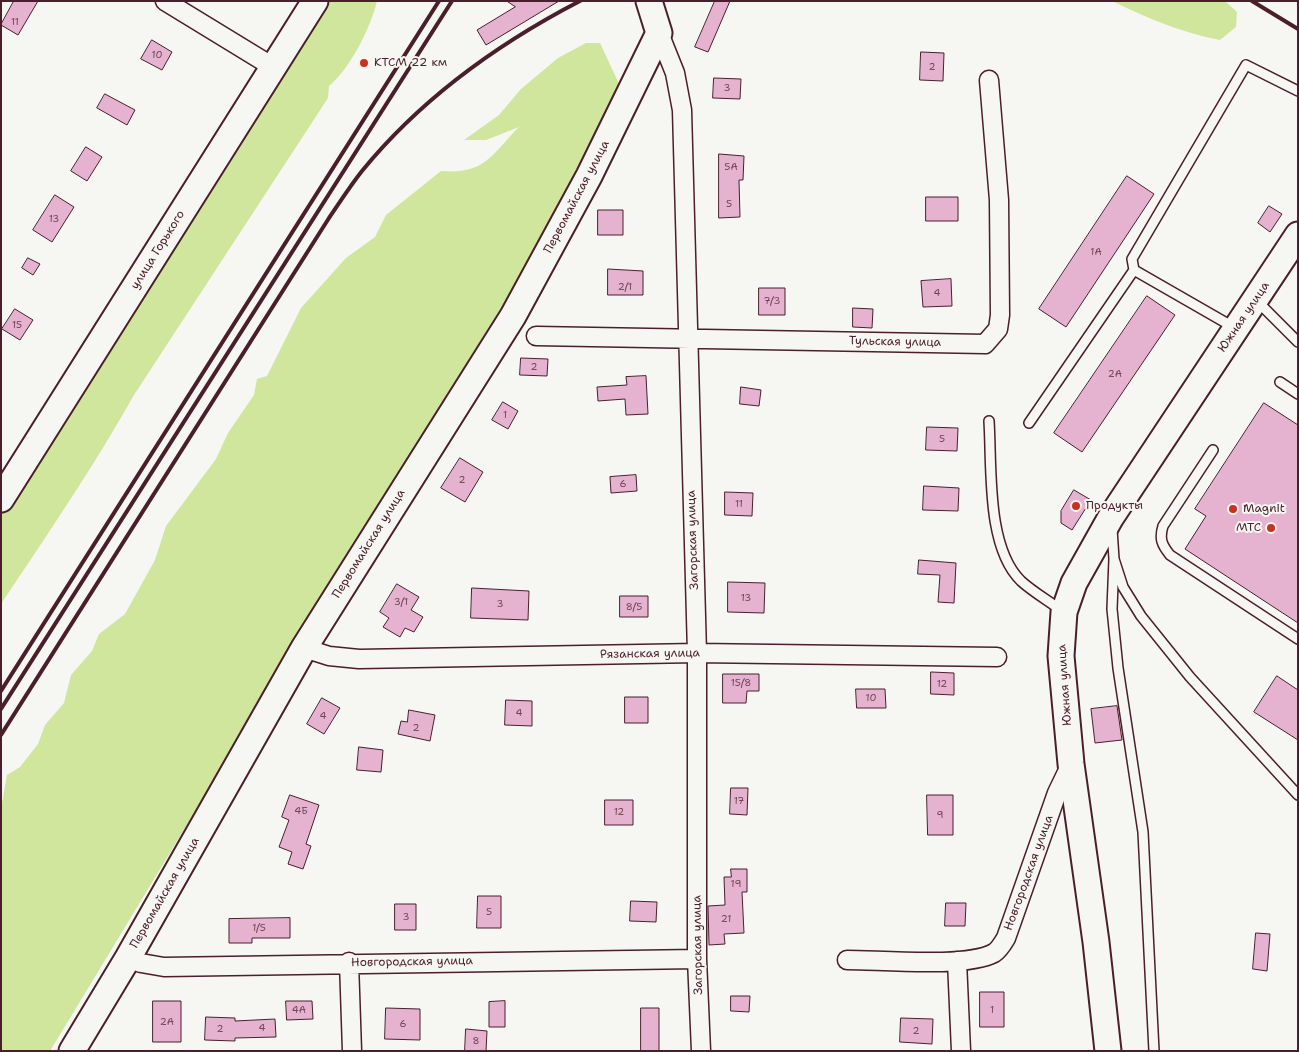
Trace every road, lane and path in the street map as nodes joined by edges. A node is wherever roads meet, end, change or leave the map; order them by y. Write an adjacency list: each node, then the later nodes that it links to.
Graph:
1 (165, 1): 5 (street)
2 (315, 1): 5 (street, улица Горького)
3 (649, 1): 4 (street)
4 (658, 33): 13 (street, Загорская улица); 25 (street, Первомайская улица)
5 (273, 67): 20 (street, улица Горького)
6 (989, 80): 13 (street, Тульская улица)
7 (1298, 91): 9 (lane)
8 (1298, 235): 10 (street, Южная улица)
9 (1134, 270): 11 (lane); 18 (lane)
10 (1256, 300): 11 (street, Южная улица); 14 (lane)
11 (1236, 328): 21 (street, Южная улица)
12 (536, 336): 13 (street, Тульская улица)
13 (687, 338): 26 (street, Загорская улица)
14 (1298, 342)
15 (1280, 382): 16 (lane)
16 (1298, 394)
17 (989, 421): 23 (lane)
18 (1029, 423)
19 (1213, 450): 24 (lane)
20 (1, 499)
21 (1111, 517): 22 (lane); 23 (street, Южная улица)
22 (1114, 559): 29 (lane); 40 (lane)
23 (1064, 612): 28 (street, Южная улица)
24 (1298, 640)
25 (304, 648): 26 (street, Рязанская улица); 30 (street, Первомайская улица)
26 (697, 653): 27 (street, Рязанская улица); 31 (street, Загорская улица)
27 (997, 656)
28 (1071, 764): 33 (street, Новгородская улица); 39 (street, Южная улица)
29 (1298, 795)
30 (128, 958): 34 (street, Новгородская улица); 35 (street, Первомайская улица)
31 (697, 959): 34 (street, Новгородская улица); 37 (street, Загорская улица)
32 (847, 960): 33 (street, Новгородская улица)
33 (956, 961): 38 (street)
34 (349, 962): 36 (street)
35 (72, 1051)
36 (352, 1051)
37 (701, 1051)
38 (961, 1051)
39 (1108, 1051)
40 (1154, 1051)

